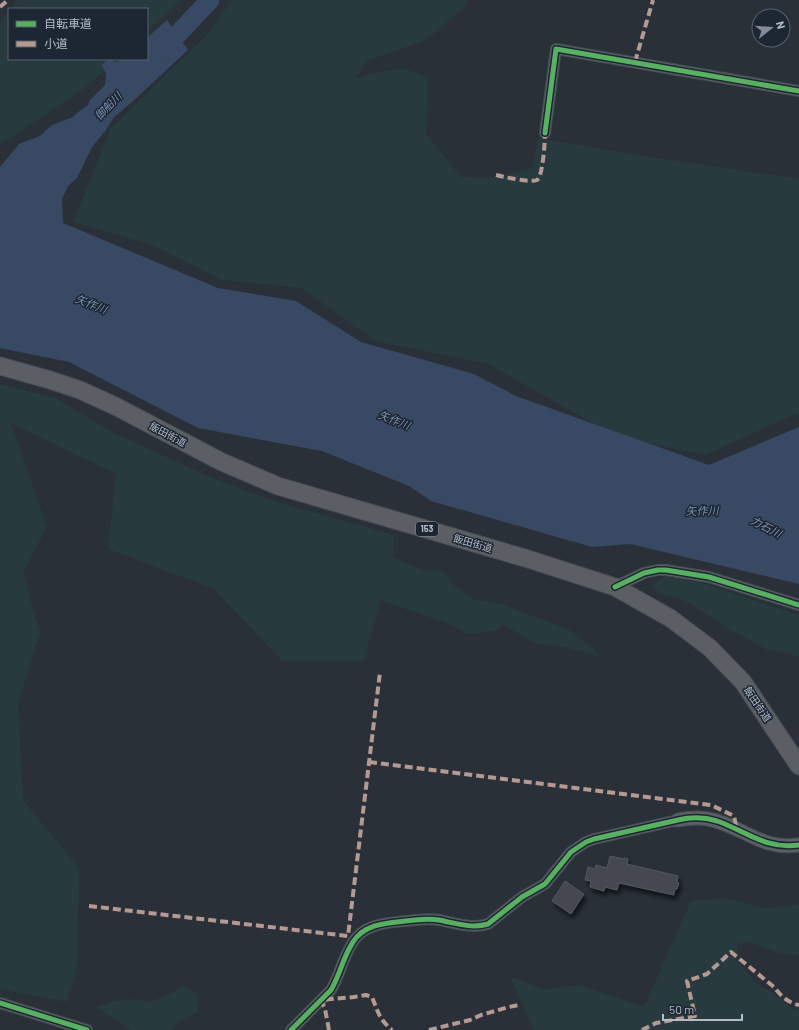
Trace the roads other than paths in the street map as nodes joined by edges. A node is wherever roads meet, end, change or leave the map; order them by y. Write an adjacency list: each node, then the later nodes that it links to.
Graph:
1 (799, 90): 2 (street)
2 (545, 133)
3 (0, 366): 4 (highway, 飯田街道 / 153)
4 (615, 587): 5 (street); 6 (highway, 飯田街道 / 153)
5 (799, 605)
6 (799, 766)
7 (678, 820): 8 (street); 11 (street)
8 (799, 845)
9 (0, 1003): 10 (street)
10 (87, 1030)
11 (291, 1030)

